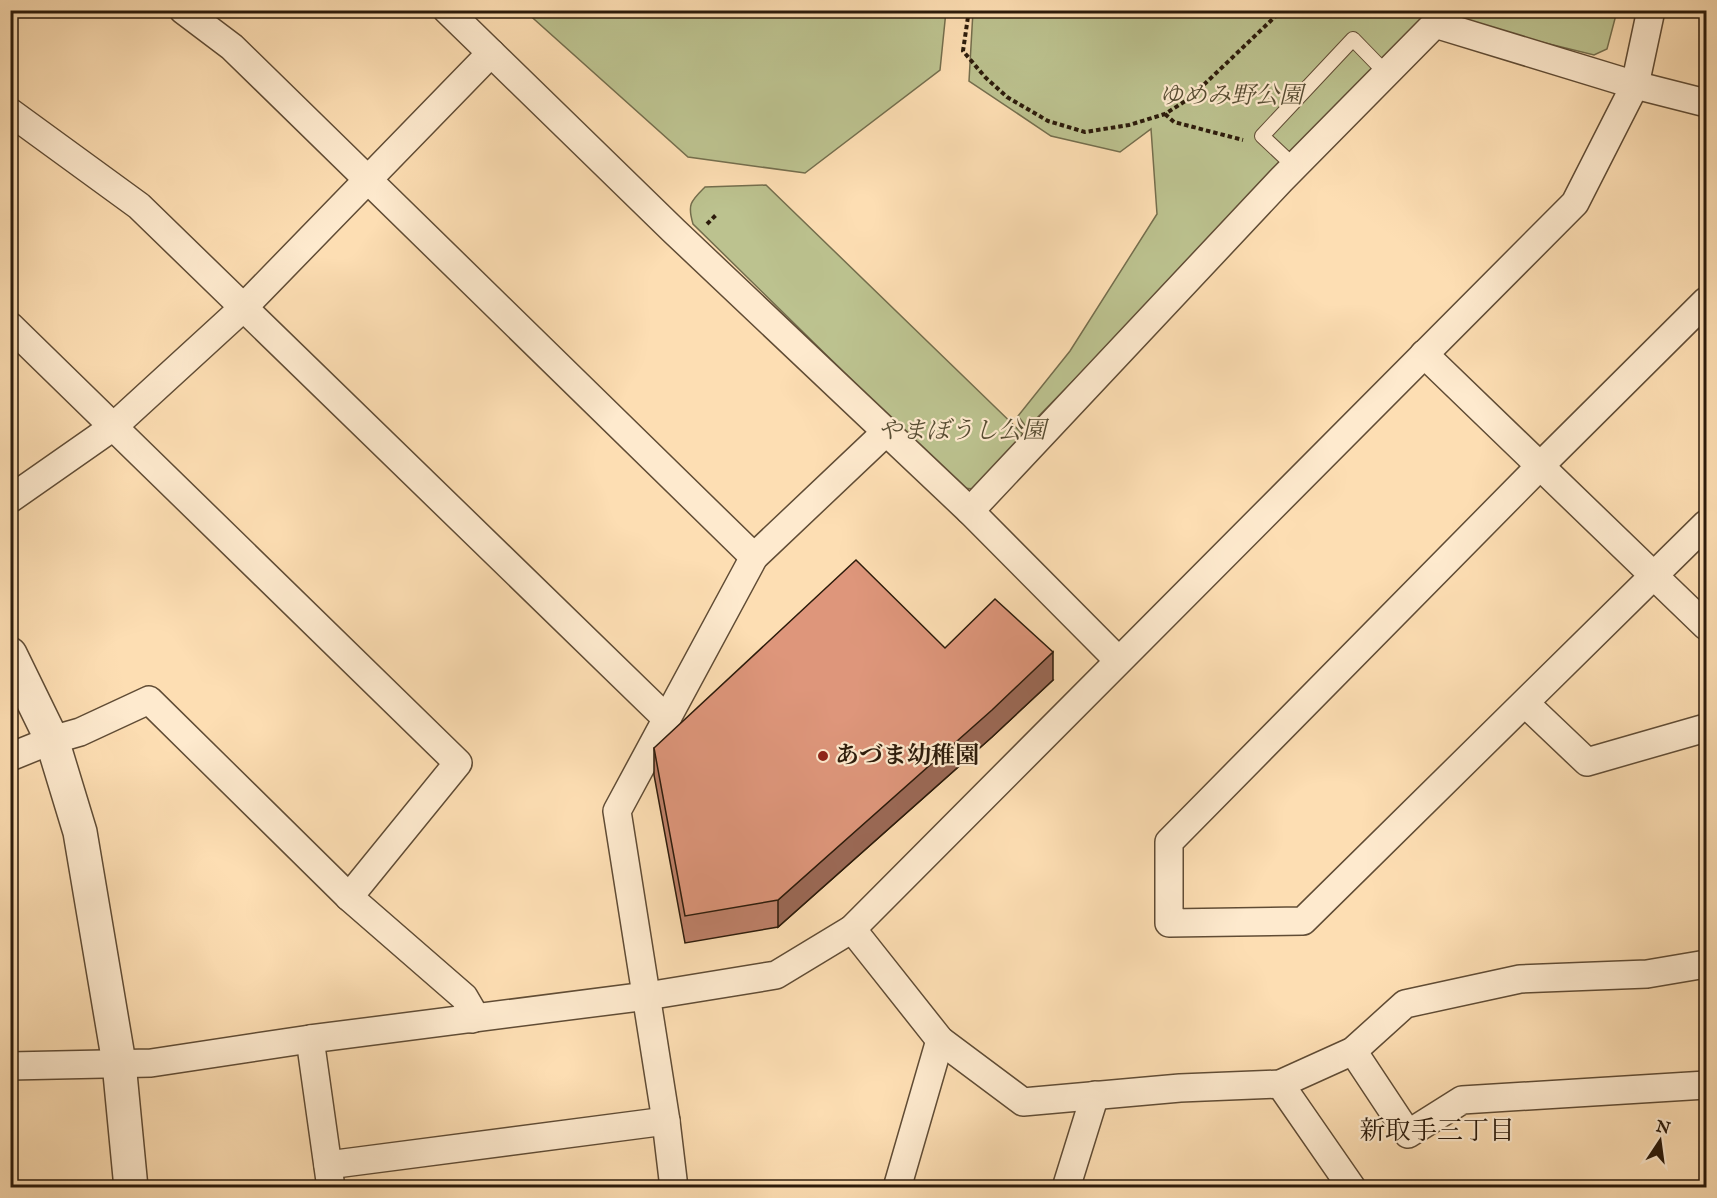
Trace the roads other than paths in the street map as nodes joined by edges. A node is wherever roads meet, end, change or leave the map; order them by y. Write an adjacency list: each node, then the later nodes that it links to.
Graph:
1 (183, 10): 10 (street)
2 (447, 10): 4 (street)
3 (1651, 10): 6 (street)
4 (491, 53): 10 (street); 16 (street)
5 (1386, 73): 6 (street); 9 (street); 9 (lane)
6 (1635, 85): 7 (street); 14 (street)
7 (1707, 103)
8 (10, 112): 12 (street)
9 (1295, 167): 19 (street)
10 (368, 180): 12 (street); 21 (street)
11 (1707, 301): 17 (street)
12 (243, 308): 15 (street); 27 (street)
13 (10, 326): 15 (street)
14 (1424, 354): 17 (street); 25 (street)
15 (113, 426): 18 (street); 31 (street)
16 (886, 432): 19 (street); 21 (street)
17 (1540, 466): 22 (street); 26 (street)
18 (10, 499)
19 (970, 511): 25 (street)
20 (1707, 524): 22 (street)
21 (754, 557): 27 (street)
22 (1654, 575): 23 (street); 26 (street)
23 (1707, 626)
24 (10, 654): 29 (street)
25 (1118, 660): 32 (street)
26 (1525, 703): 28 (street)
27 (667, 719): 34 (street)
28 (1707, 730)
29 (52, 740): 30 (street); 31 (street); 39 (street)
30 (10, 757)
31 (349, 897): 35 (street)
32 (852, 929): 34 (street); 37 (street)
33 (1707, 964): 38 (street)
34 (647, 996): 35 (street); 44 (street)
35 (472, 1019): 36 (street)
36 (310, 1039): 39 (street); 45 (street)
37 (940, 1040): 43 (street); 48 (street)
38 (1353, 1051): 41 (street); 42 (street)
39 (119, 1063): 40 (street); 46 (street)
40 (10, 1066)
41 (1281, 1084): 43 (street); 50 (street)
42 (1707, 1085)
43 (1095, 1095): 49 (street)
44 (666, 1121): 45 (street); 47 (street)
45 (330, 1176)
46 (131, 1188)
47 (674, 1188)
48 (897, 1188)
49 (1066, 1188)
50 (1352, 1188)

